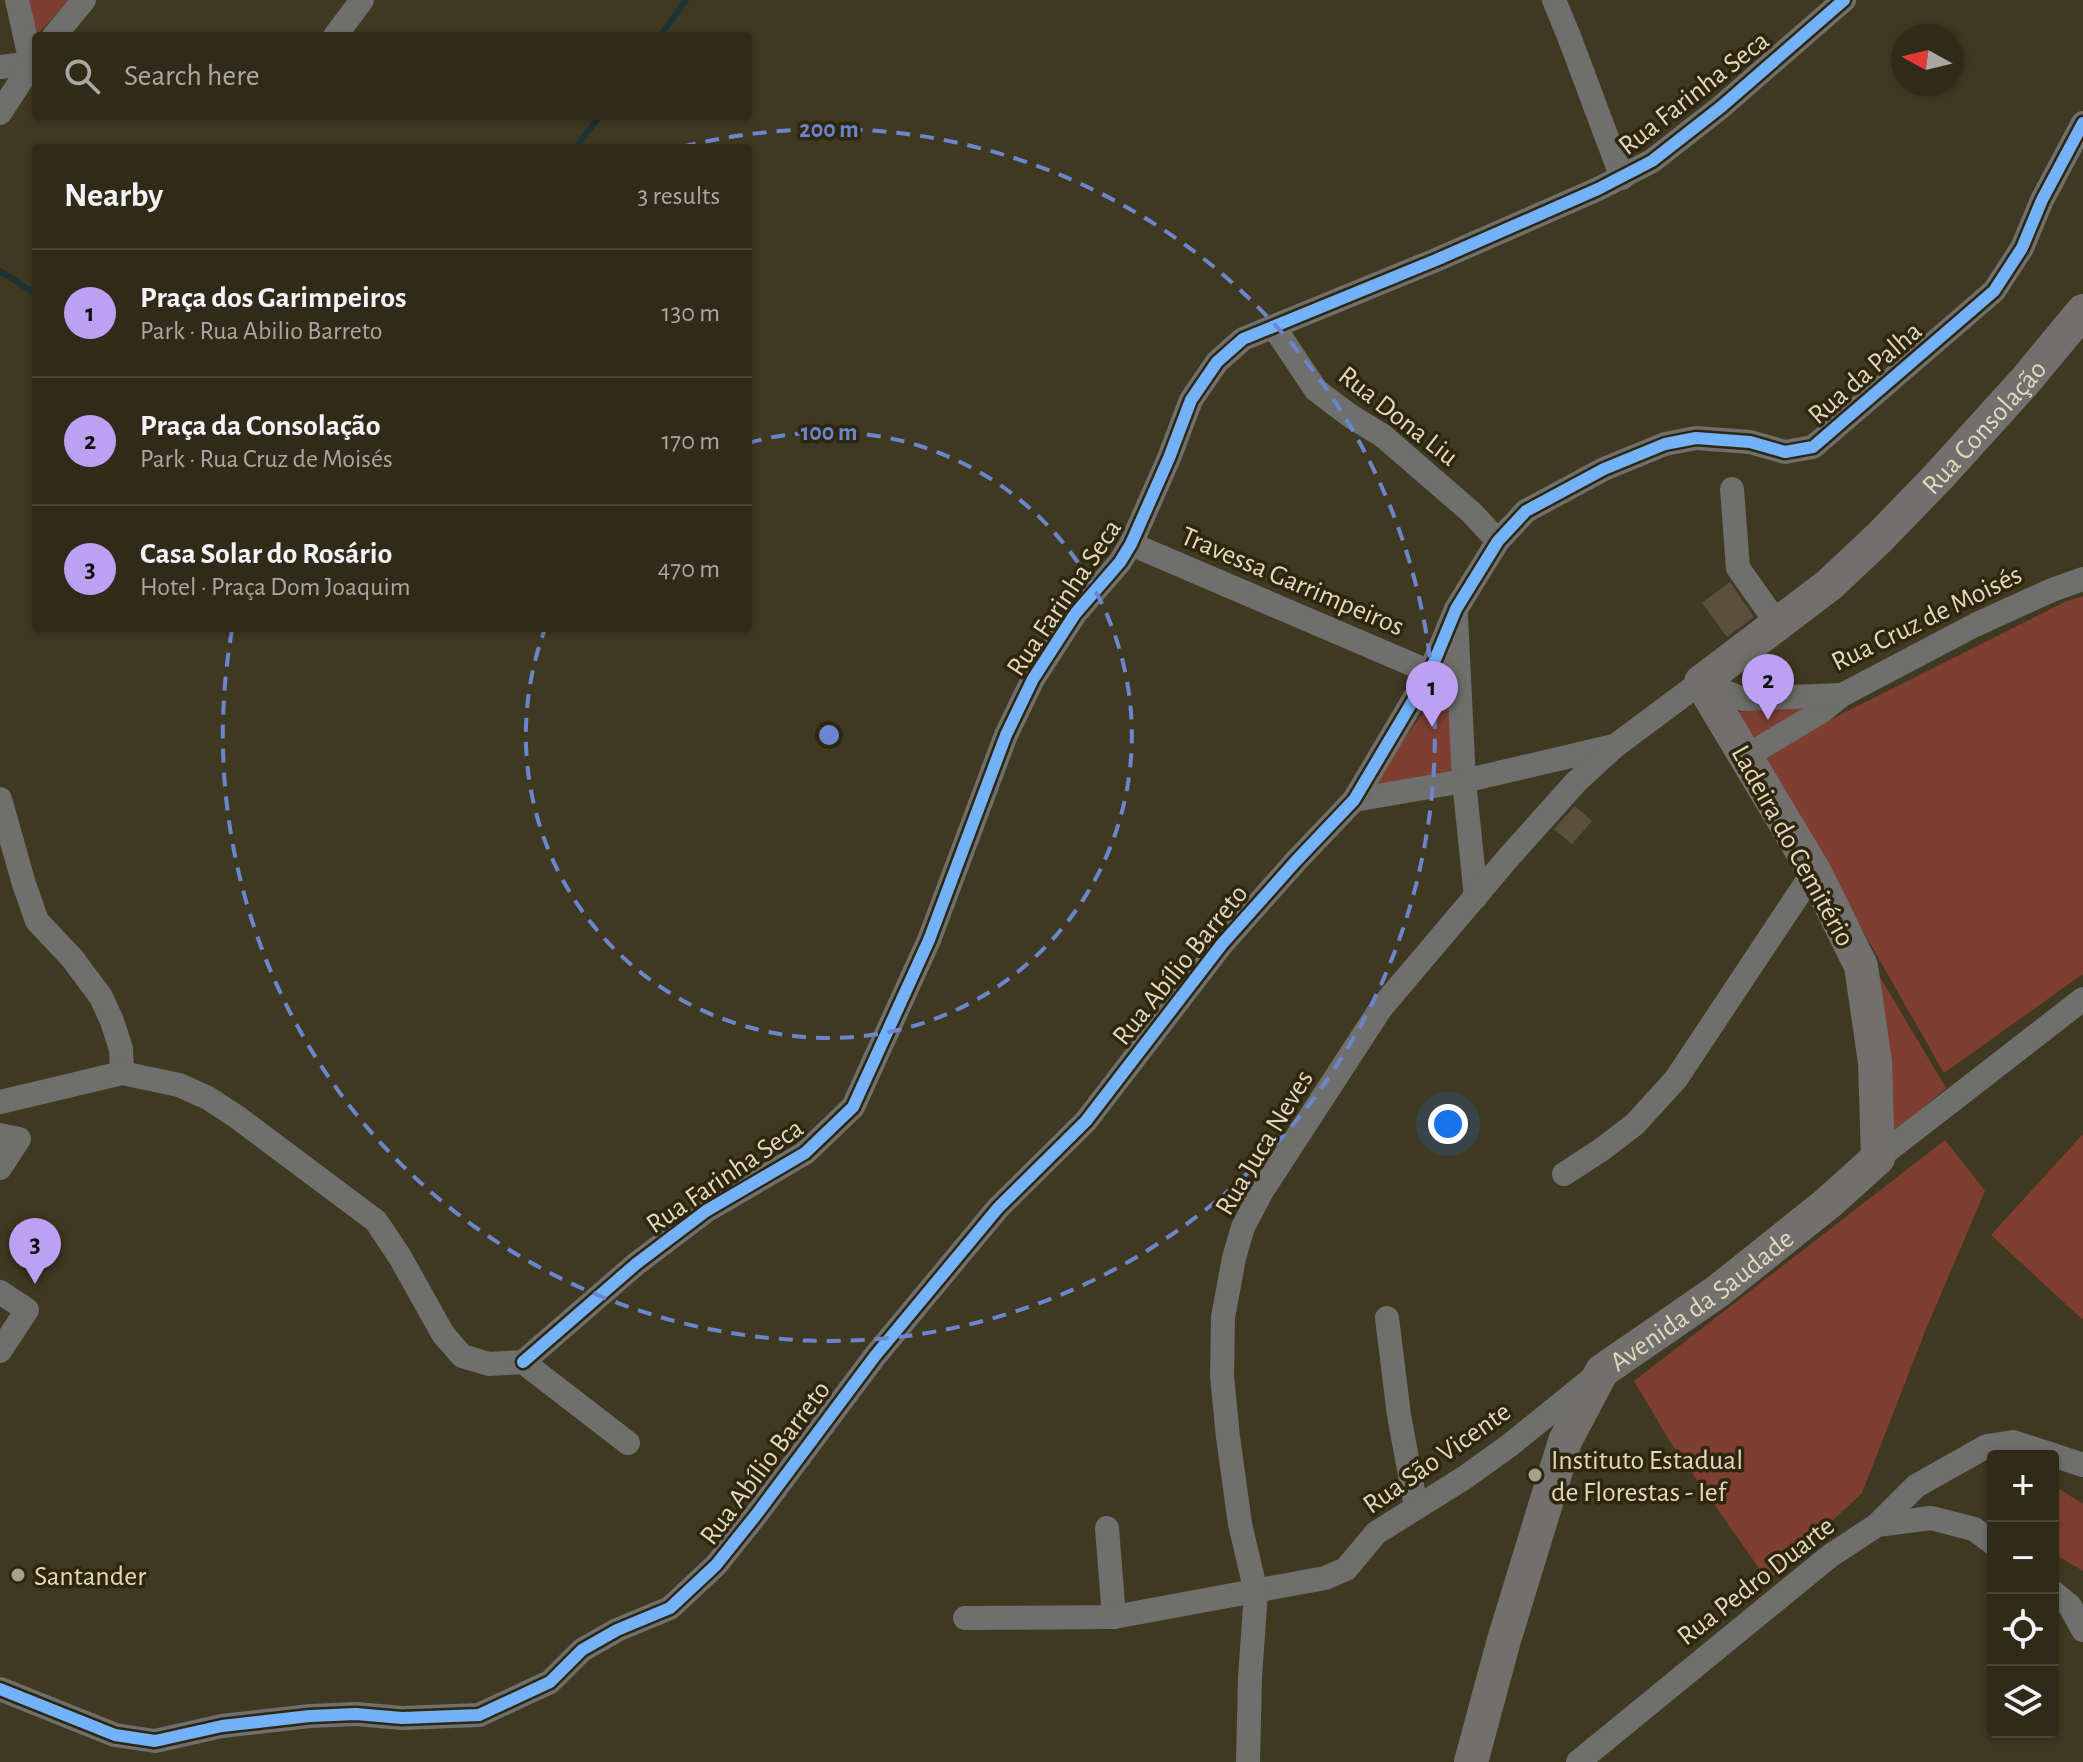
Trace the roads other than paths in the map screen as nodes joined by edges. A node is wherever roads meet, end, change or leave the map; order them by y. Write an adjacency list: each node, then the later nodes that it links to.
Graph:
1 (17, 0): 8 (street)
2 (84, 0): 6 (street)
3 (362, 0): 7 (street)
4 (1554, 0): 14 (street)
5 (1844, 0): 14 (street, Rua Farinha Seca)
6 (57, 32)
7 (338, 32)
8 (32, 53)
9 (32, 60): 11 (street)
10 (32, 63): 12 (street)
11 (0, 67)
12 (0, 113)
13 (2083, 123): 18 (street, Rua da Palha)
14 (1622, 178): 16 (street, Rua Farinha Seca)
15 (2083, 311): 22 (street, Rua Consolação)
16 (1274, 327): 18 (street, Rua Dona Liu); 19 (street, Rua Farinha Seca)
17 (1732, 489): 22 (street)
18 (1498, 541): 21 (street, Rua da Palha)
19 (1131, 544): 23 (street, Travessa Garrimpeiros); 43 (street, Rua Farinha Seca)
20 (2083, 579): 25 (street, Rua Cruz de Moisés)
21 (1456, 609): 23 (street, Rua da Palha); 28 (street)
22 (1777, 623): 24 (street, Rua Consolação)
23 (1430, 672): 30 (street, Rua Abílio Barreto)
24 (1701, 682): 25 (street, Rua Cruz de Moisés); 26 (street, Rua Juca Neves); 27 (street, Ladeira do Cemitério)
25 (1842, 695): 27 (street)
26 (1615, 746): 28 (street); 32 (street, Rua Juca Neves)
27 (1745, 757): 31 (street, Ladeira do Cemitério)
28 (1464, 781): 30 (street); 32 (street)
29 (0, 799): 34 (street)
30 (1354, 800): 56 (street, Rua Abílio Barreto)
31 (1814, 871): 37 (street, Ladeira do Cemitério); 39 (street)
32 (1476, 897): 51 (street, Rua Juca Neves)
33 (2083, 999): 37 (street, Avenida da Saudade)
34 (122, 1073): 35 (street); 43 (street)
35 (0, 1102)
36 (10, 1137): 38 (street)
37 (1878, 1158): 44 (street, Avenida da Saudade)
38 (0, 1168)
39 (1564, 1174)
40 (0, 1292): 42 (street)
41 (1387, 1318): 47 (street)
42 (0, 1351)
43 (523, 1362): 45 (street)
44 (1602, 1371): 47 (street, Rua São Vicente); 58 (street, Avenida da Saudade)
45 (628, 1443)
46 (2083, 1465): 48 (street)
47 (1416, 1507): 51 (street, Rua São Vicente)
48 (1877, 1525): 50 (street, Rua Pedro Duarte); 59 (street, Rua Pedro Duarte)
49 (1107, 1528): 53 (street)
50 (1987, 1539)
51 (1256, 1592): 53 (street, Rua São Vicente); 57 (street, Rua Juca Neves)
52 (2055, 1594): 55 (street)
53 (1114, 1617): 54 (street, Rua São Vicente)
54 (965, 1618)
55 (2083, 1630)
56 (0, 1689)
57 (1248, 1762)
58 (1471, 1762)
59 (1578, 1762)

